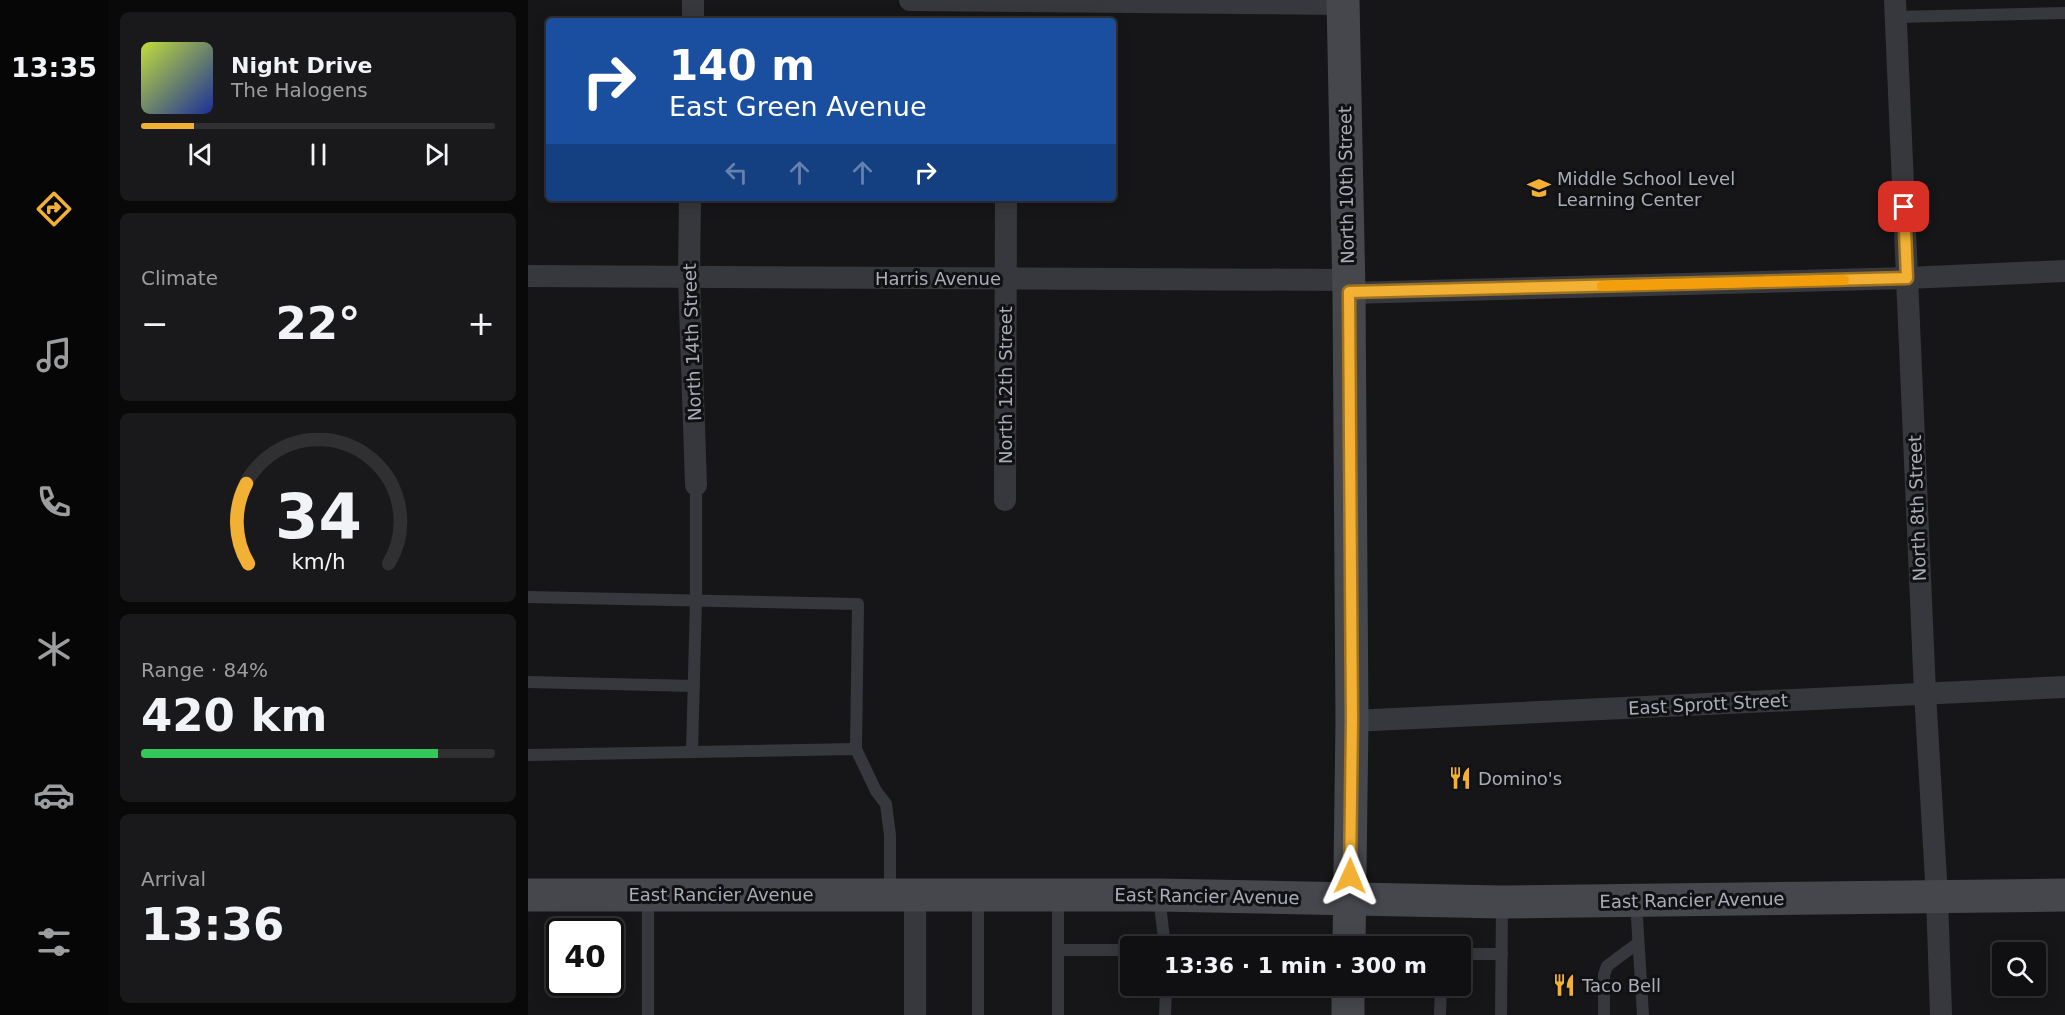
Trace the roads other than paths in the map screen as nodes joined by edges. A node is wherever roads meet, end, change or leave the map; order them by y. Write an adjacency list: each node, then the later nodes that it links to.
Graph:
1 (693, 0): 7 (street)
2 (910, 0): 3 (street)
3 (1007, 0): 4 (street); 8 (street)
4 (1343, 2): 16 (main road, North 10th Street)
5 (1895, 9): 6 (lane); 15 (street, North 8th Street)
6 (2065, 13)
7 (693, 18)
8 (1007, 18)
9 (690, 201): 13 (street, North 14th Street)
10 (1006, 201): 14 (street, North 12th Street)
11 (2065, 272): 15 (street, Harris Avenue)
12 (528, 276): 13 (street, Harris Avenue)
13 (689, 278): 14 (street, Harris Avenue); 17 (street, North 14th Street)
14 (1005, 278): 16 (street, Harris Avenue); 18 (street, North 12th Street)
15 (1907, 278): 16 (street, Harris Avenue); 24 (street, North 8th Street)
16 (1348, 286): 25 (main road, North 10th Street)
17 (696, 485): 20 (lane)
18 (1005, 500)
19 (528, 597): 20 (lane)
20 (696, 600): 22 (lane); 26 (lane)
21 (528, 682): 22 (lane)
22 (694, 686): 27 (lane)
23 (2065, 687): 24 (street, East Sprott Street)
24 (1925, 693): 25 (street, East Sprott Street); 36 (street, North 8th Street)
25 (1352, 721): 37 (main road, North 10th Street)
26 (856, 749): 27 (lane); 30 (lane)
27 (692, 752): 28 (lane)
28 (528, 755)
29 (648, 894): 30 (main road, East Rancier Avenue); 31 (main road, East Rancier Avenue); 50 (lane)
30 (903, 894): 32 (main road, East Rancier Avenue); 51 (street)
31 (528, 895)
32 (978, 895): 35 (main road, East Rancier Avenue); 52 (lane)
33 (1159, 895): 35 (main road, East Rancier Avenue); 37 (main road, East Rancier Avenue); 40 (lane)
34 (2065, 895): 36 (main road, East Rancier Avenue)
35 (1058, 896): 43 (lane)
36 (1937, 897): 38 (main road, East Rancier Avenue); 60 (street, North 8th Street)
37 (1350, 898): 39 (main road, East Rancier Avenue); 41 (main road, North 10th Street)
38 (1636, 901): 39 (main road, East Rancier Avenue); 42 (lane)
39 (1502, 902): 46 (lane)
40 (1164, 936)
41 (1349, 936)
42 (1638, 943): 58 (lane); 59 (lane)
43 (1058, 950): 44 (lane); 53 (lane)
44 (1120, 951)
45 (1471, 954): 46 (lane)
46 (1502, 954): 57 (lane)
47 (1166, 996): 54 (lane)
48 (1348, 996): 55 (main road)
49 (1441, 996): 56 (lane)
50 (648, 1015)
51 (915, 1015)
52 (978, 1015)
53 (1058, 1015)
54 (1166, 1015)
55 (1348, 1015)
56 (1440, 1015)
57 (1501, 1015)
58 (1604, 1015)
59 (1642, 1015)
60 (1941, 1015)

